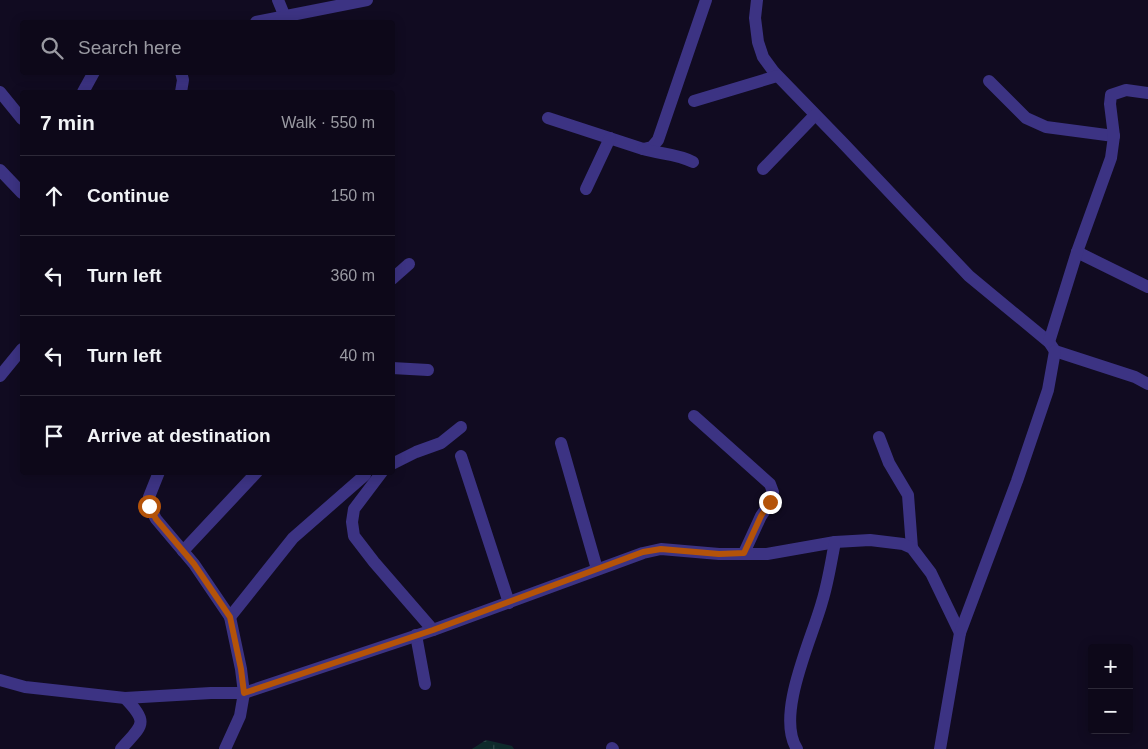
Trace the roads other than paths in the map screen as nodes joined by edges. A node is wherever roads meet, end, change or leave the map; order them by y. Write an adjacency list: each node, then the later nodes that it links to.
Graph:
1 (278, 0): 5 (street)
2 (367, 0): 5 (street)
3 (706, 0): 21 (street)
4 (757, 0): 9 (street)
5 (285, 17): 6 (street)
6 (268, 20)
7 (92, 75): 11 (street)
8 (182, 75): 12 (street)
9 (777, 76): 15 (street); 16 (street)
10 (989, 81): 19 (street)
11 (83, 90)
12 (181, 90)
13 (0, 92): 17 (street)
14 (1148, 93): 19 (street)
15 (694, 101)
16 (815, 115): 23 (street); 31 (street)
17 (20, 117)
18 (548, 118): 20 (street)
19 (1114, 136): 27 (street)
20 (610, 138): 21 (street); 25 (street)
21 (644, 149): 22 (street)
22 (694, 162)
23 (763, 168)
24 (0, 170): 26 (street)
25 (586, 189)
26 (20, 191)
27 (1077, 252): 30 (street); 31 (street)
28 (409, 264): 29 (street)
29 (395, 276)
30 (1148, 287)
31 (1052, 346): 36 (street); 55 (street)
32 (20, 351): 35 (street)
33 (395, 368): 34 (street)
34 (428, 370)
35 (0, 376)
36 (1148, 384)
37 (694, 416): 50 (street)
38 (462, 427): 42 (street)
39 (878, 437): 48 (street)
40 (561, 443): 51 (street)
41 (461, 456): 52 (street)
42 (395, 462)
43 (158, 475): 49 (street)
44 (254, 475): 49 (street)
45 (365, 475): 53 (street)
46 (380, 475): 54 (street)
47 (835, 542): 48 (street); 50 (street); 63 (street)
48 (912, 548): 55 (street)
49 (183, 551): 53 (street)
50 (744, 553): 51 (street)
51 (597, 569): 52 (street)
52 (509, 603): 54 (street)
53 (230, 617): 59 (street)
54 (433, 630): 56 (street)
55 (960, 633): 64 (street)
56 (416, 635): 58 (street); 59 (street)
57 (0, 680): 60 (street)
58 (425, 684)
59 (244, 693): 60 (street); 62 (street)
60 (125, 698): 61 (street)
61 (120, 749)
62 (225, 749)
63 (797, 749)
64 (940, 749)

